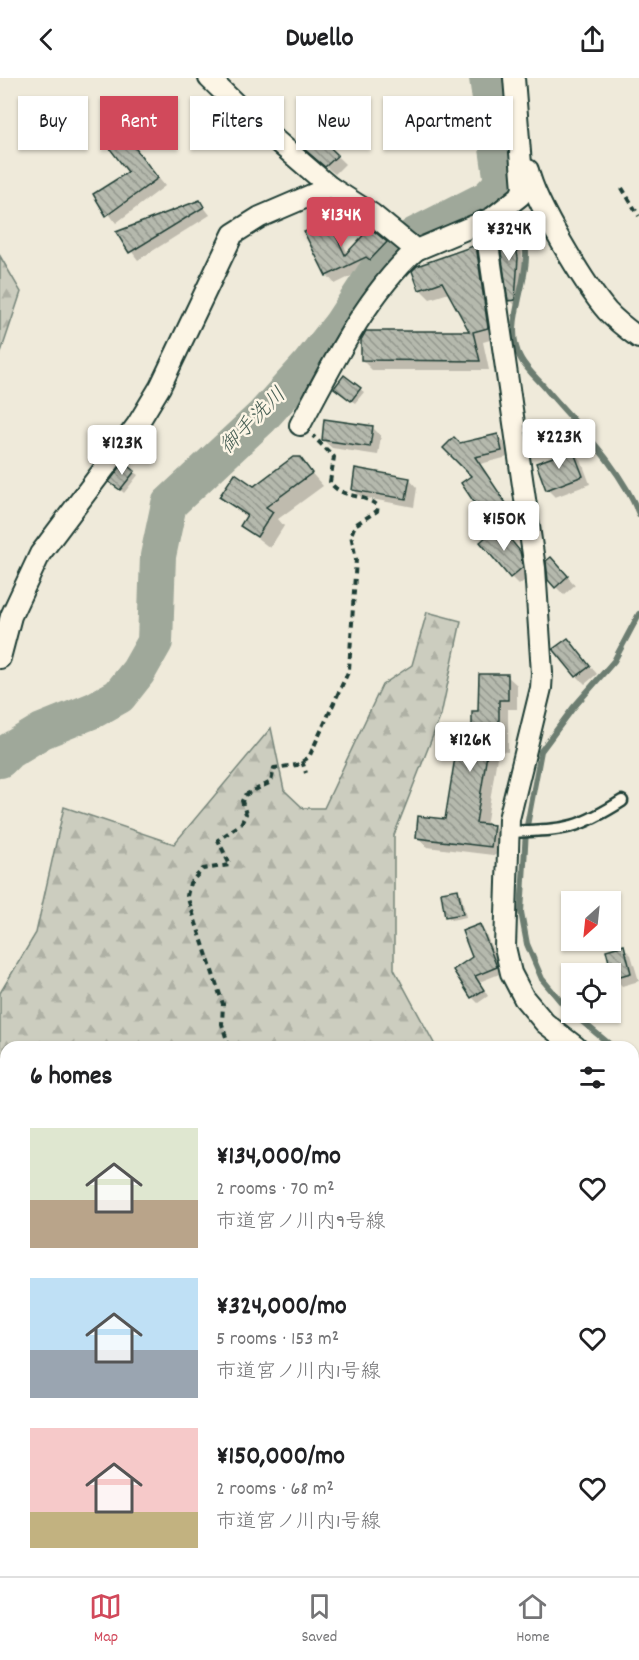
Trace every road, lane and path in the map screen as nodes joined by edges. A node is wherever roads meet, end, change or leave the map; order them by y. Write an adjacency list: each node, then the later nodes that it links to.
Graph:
1 (208, 78): 4 (street)
2 (514, 78): 3 (street)
3 (518, 133): 6 (street); 9 (street)
4 (330, 187): 8 (street); 11 (street)
5 (622, 188): 7 (path)
6 (495, 216): 8 (street); 15 (street)
7 (639, 216)
8 (409, 245): 10 (street)
9 (639, 338)
10 (300, 425): 12 (path)
11 (0, 658)
12 (302, 761): 13 (path); 16 (path)
13 (306, 773)
14 (622, 801): 15 (lane)
15 (513, 832): 17 (street)
16 (227, 1041)
17 (569, 1041)
18 (639, 1306): 19 (street)
19 (639, 1337)

